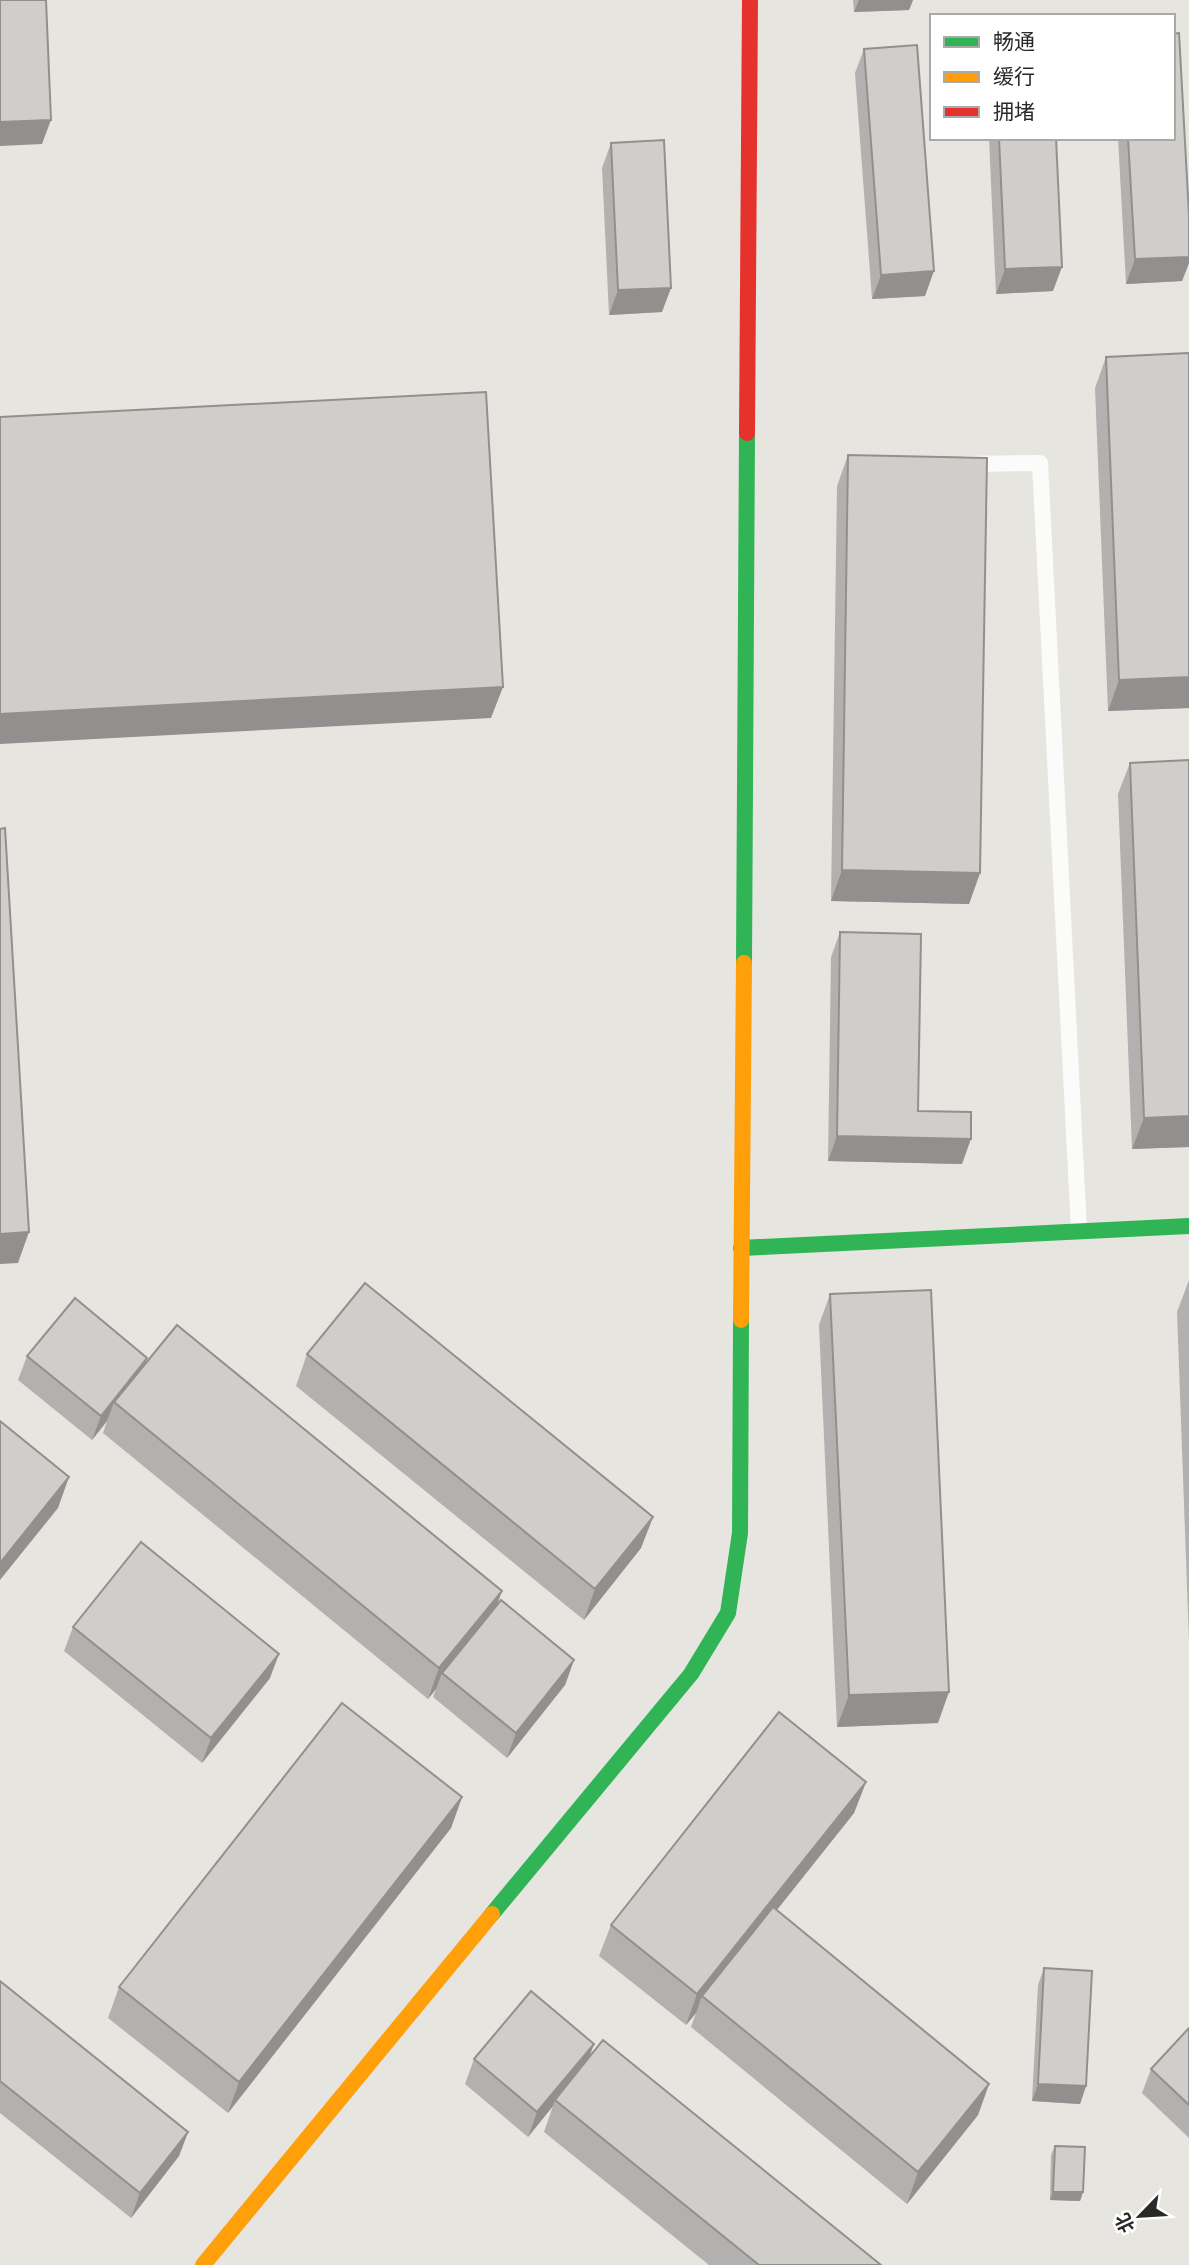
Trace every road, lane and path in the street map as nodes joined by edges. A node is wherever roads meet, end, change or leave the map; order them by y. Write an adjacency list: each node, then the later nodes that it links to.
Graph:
1 (750, 0): 5 (street)
2 (943, 464): 4 (lane)
3 (1189, 1226): 4 (street)
4 (1079, 1231): 5 (street)
5 (740, 1248): 6 (street)
6 (204, 2265)

